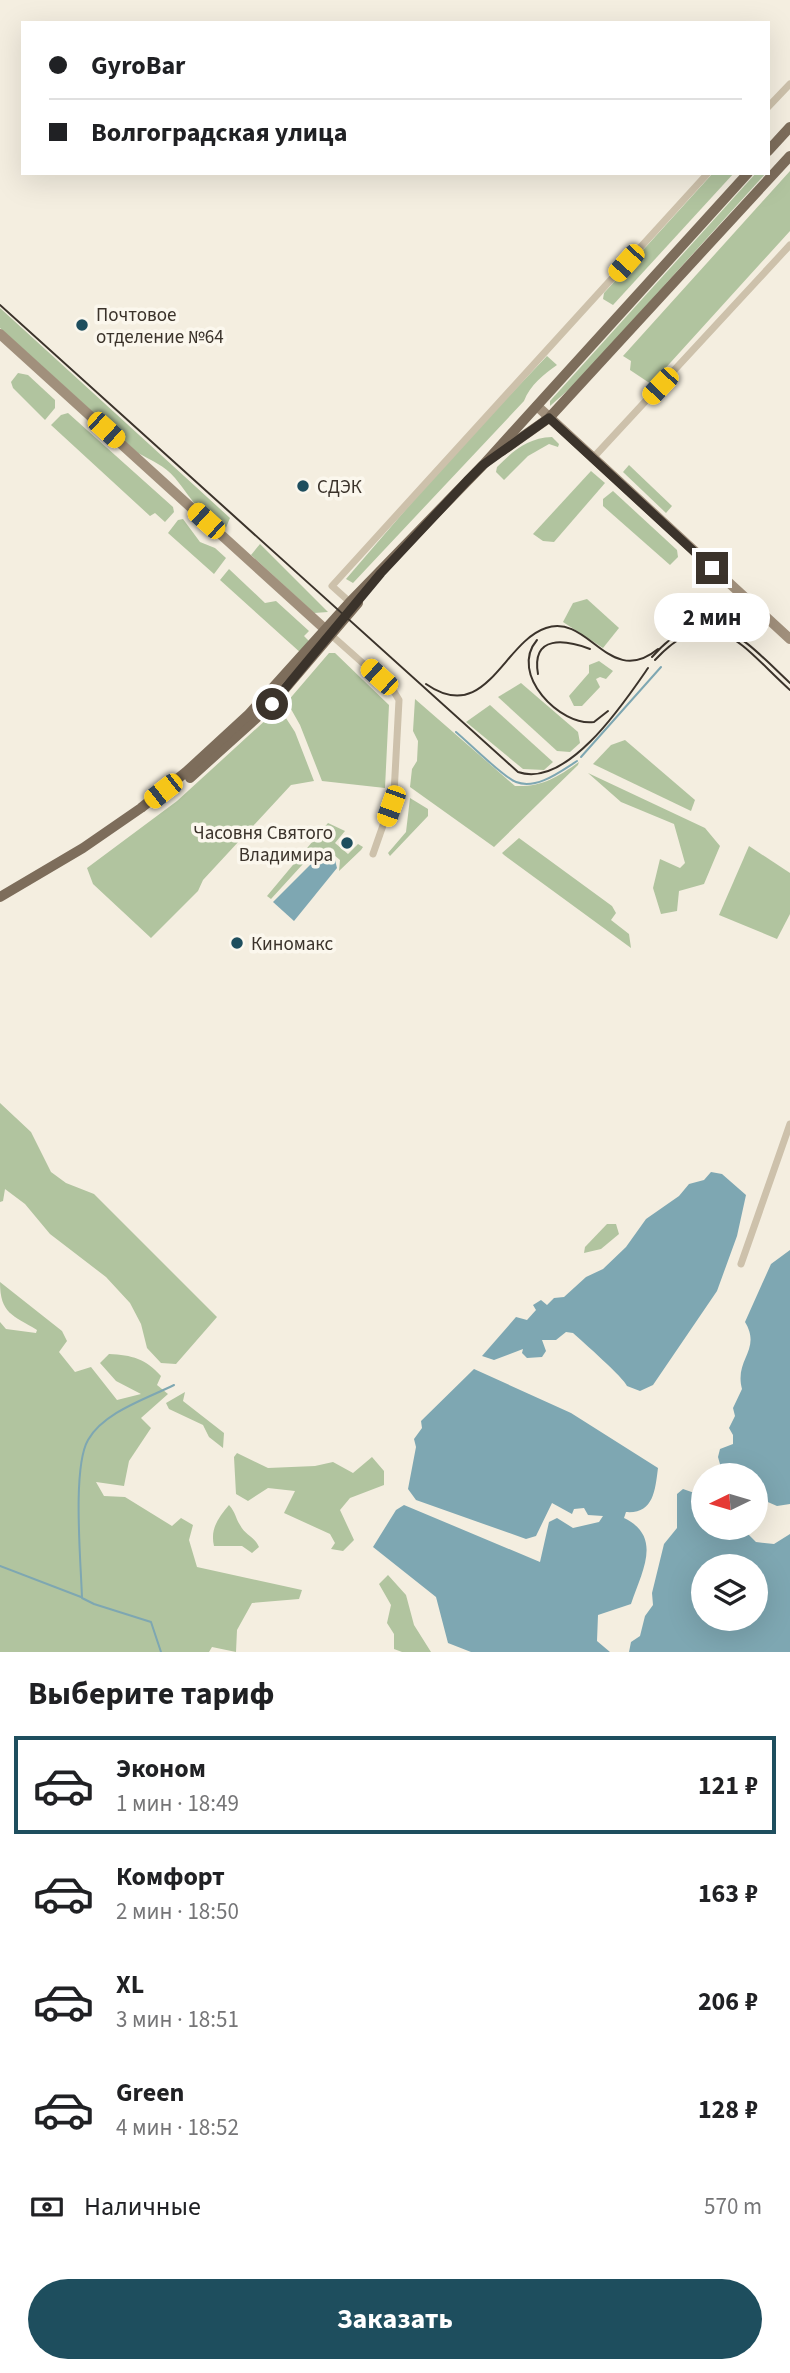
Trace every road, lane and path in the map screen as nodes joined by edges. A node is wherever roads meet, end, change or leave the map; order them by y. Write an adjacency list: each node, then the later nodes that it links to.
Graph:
1 (790, 84): 2 (street)
2 (770, 105)
3 (790, 127): 4 (main road)
4 (770, 148)
5 (790, 156): 11 (main road)
6 (706, 175): 14 (street)
7 (746, 175): 10 (main road)
8 (790, 245): 12 (street)
9 (0, 334): 15 (street)
10 (537, 407): 11 (street); 13 (main road)
11 (549, 418): 12 (street); 13 (main road)
12 (592, 459): 16 (street)
13 (483, 465): 14 (main road)
14 (352, 605): 15 (main road)
15 (329, 633): 17 (street); 18 (main road); 19 (main road)
16 (790, 639)
17 (373, 854)
18 (0, 897)
19 (0, 905)
20 (790, 1124): 21 (street)
21 (741, 1264)

